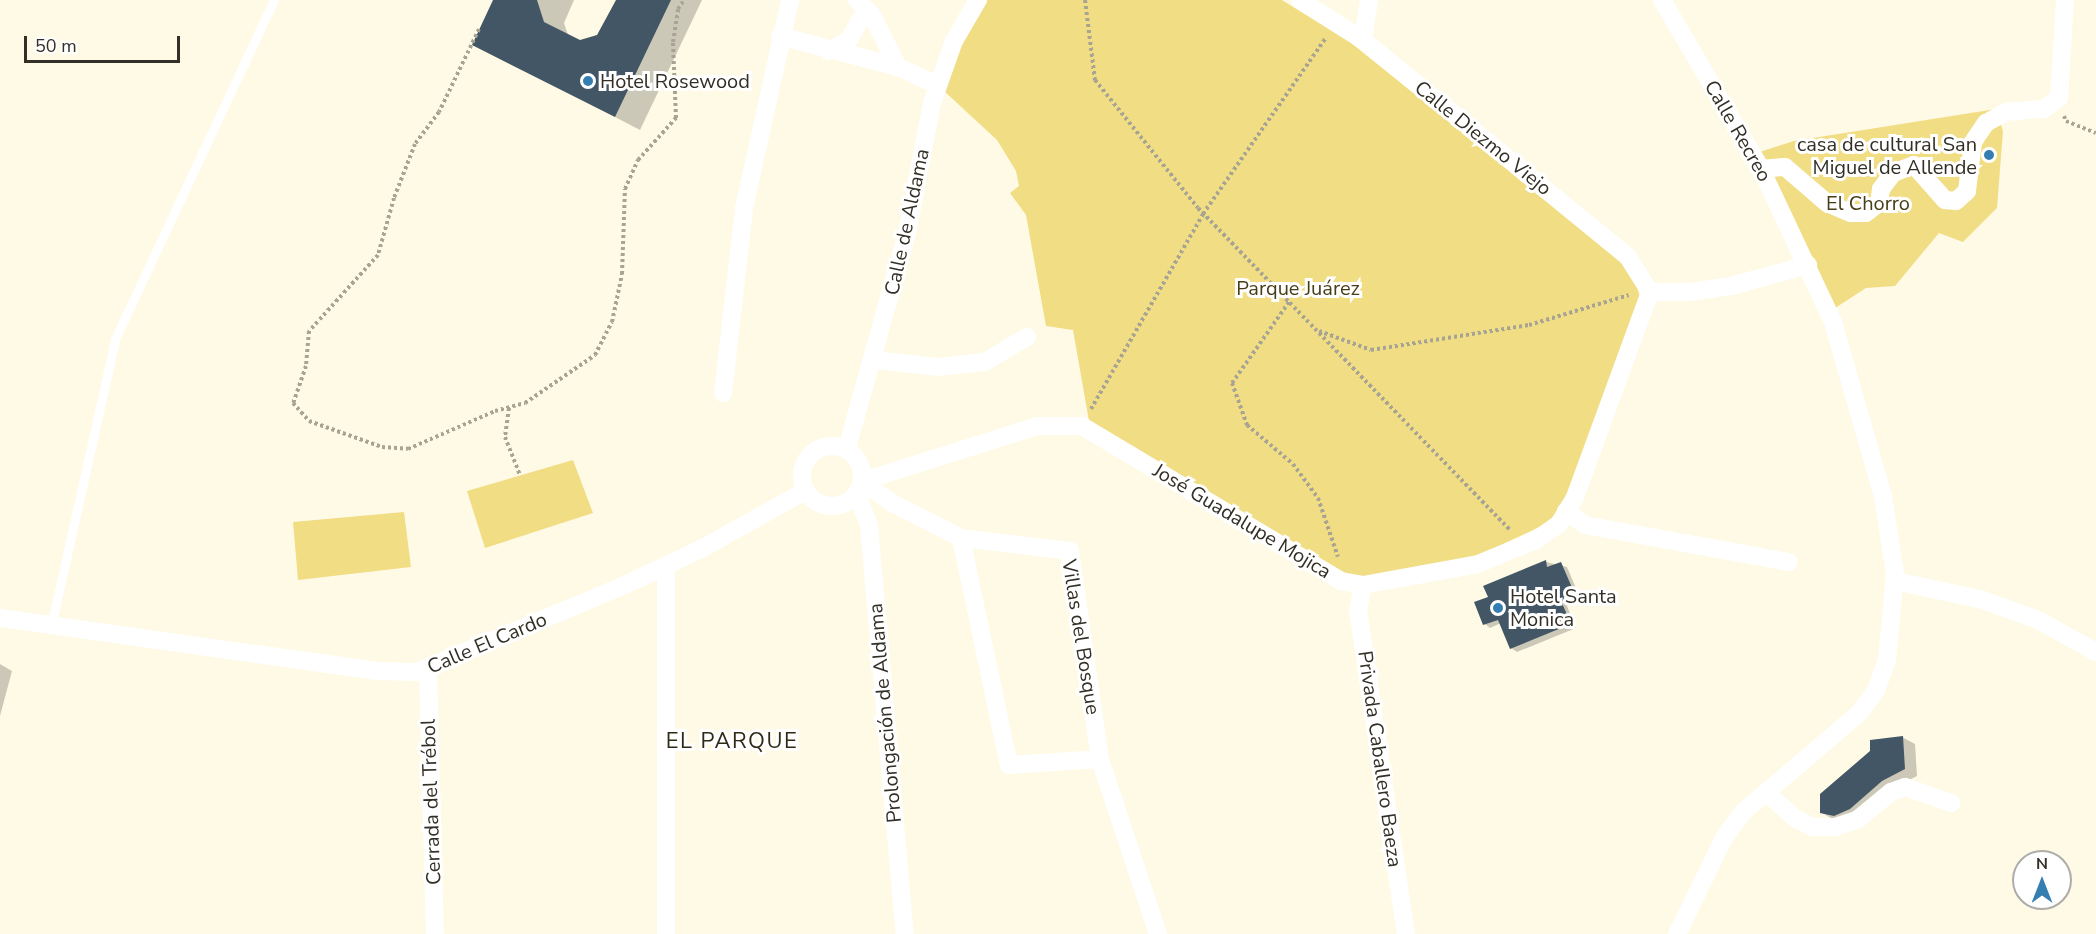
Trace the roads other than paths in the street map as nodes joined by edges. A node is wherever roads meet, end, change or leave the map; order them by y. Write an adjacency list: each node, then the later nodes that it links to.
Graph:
1 (274, 0): 30 (lane)
2 (790, 0): 9 (street)
3 (978, 0): 13 (street, Calle de Aldama)
4 (1300, 0): 10 (street, Calle Diezmo Viejo)
5 (1369, 0): 10 (street)
6 (1662, 0): 14 (street, Calle Recreo)
7 (2065, 0): 14 (street)
8 (862, 4): 11 (street); 12 (street)
9 (780, 36): 11 (street); 19 (street)
10 (1363, 40): 16 (street, Calle Diezmo Viejo)
11 (829, 51): 12 (street)
12 (898, 67): 13 (street)
13 (937, 85): 18 (street, Calle de Aldama)
14 (1761, 169): 15 (street, Calle Recreo)
15 (1808, 265): 16 (street); 27 (street, Calle Recreo)
16 (1650, 292): 23 (street, José Guadalupe Mojica)
17 (1027, 337): 18 (street)
18 (874, 360): 20 (street, Calle de Aldama)
19 (723, 393)
20 (847, 448): 21 (street); 22 (street)
21 (861, 486): 22 (street); 24 (street); 28 (street, José Guadalupe Mojica); 38 (street, Prolongación de Aldama)
22 (805, 491): 26 (street, Calle El Cardo)
23 (1566, 511): 25 (street); 28 (street, José Guadalupe Mojica)
24 (961, 538): 33 (street, Villas del Bosque); 33 (street)
25 (1788, 562)
26 (666, 565): 32 (street, Calle El Cardo); 37 (street)
27 (1895, 581): 31 (street); 34 (street, Calle Recreo)
28 (1363, 585): 40 (street, Privada Caballero Baeza)
29 (0, 618): 30 (street, Calle El Cardo)
30 (52, 622): 32 (street, Calle El Cardo)
31 (2096, 652)
32 (428, 669): 36 (street, Cerrada del Trébol)
33 (1100, 759): 39 (street)
34 (1766, 792): 35 (street); 41 (street, Calle Recreo)
35 (1951, 803)
36 (435, 934)
37 (666, 934)
38 (905, 934)
39 (1158, 934)
40 (1406, 934)
41 (1677, 934)

